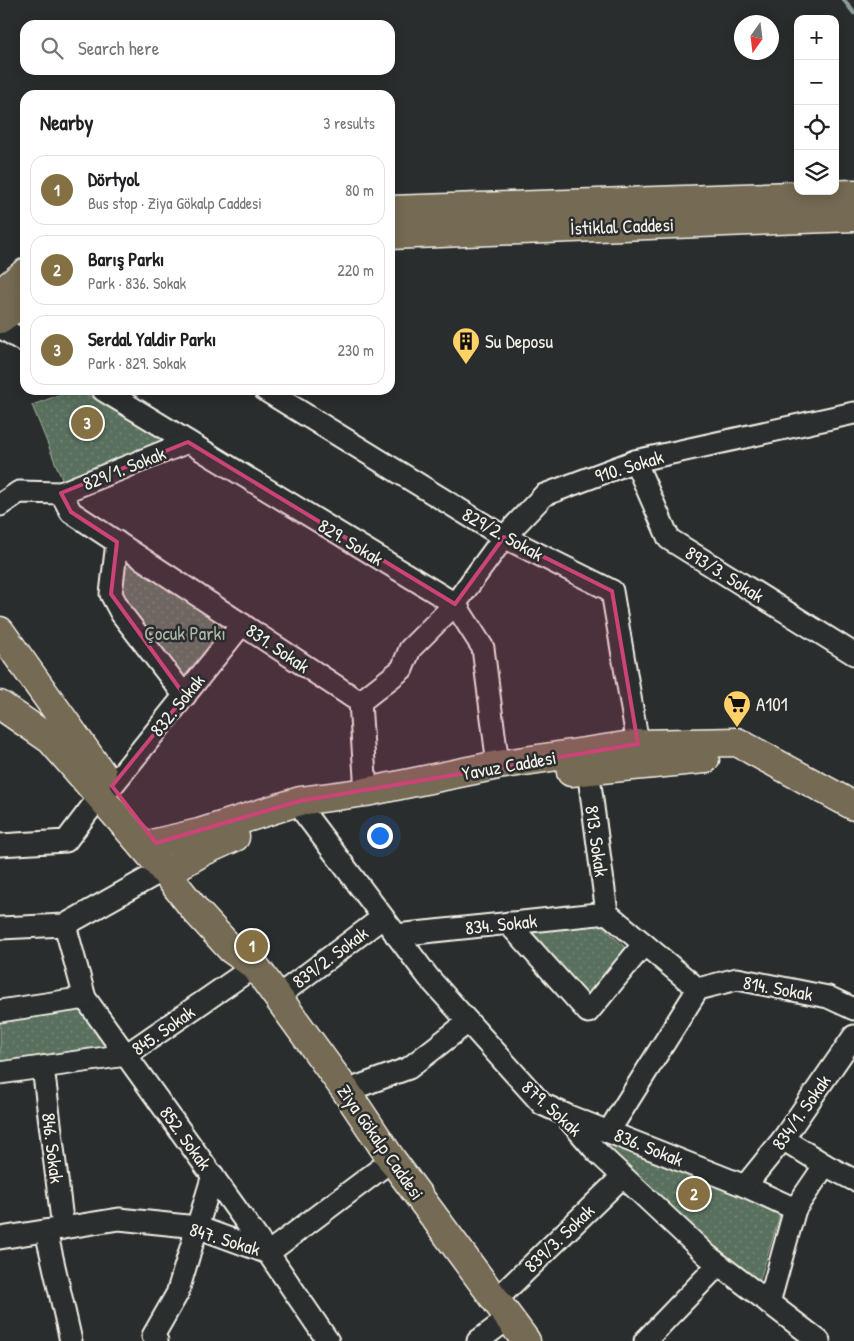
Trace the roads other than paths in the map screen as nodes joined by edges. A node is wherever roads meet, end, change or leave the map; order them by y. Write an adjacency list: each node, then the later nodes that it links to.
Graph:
1 (854, 194): 2 (main road, İstiklal Caddesi)
2 (395, 210)
3 (854, 217): 4 (main road, İstiklal Caddesi)
4 (395, 235)
5 (20, 277): 6 (main road)
6 (0, 293)
7 (20, 305): 8 (main road)
8 (0, 319)
9 (0, 327): 10 (street)
10 (20, 339)
11 (111, 395): 14 (street, 829. Sokak)
12 (273, 395): 19 (street, 829/2. Sokak)
13 (854, 414): 15 (street, 910. Sokak)
14 (188, 442): 16 (street, 829/1. Sokak); 21 (street, 829. Sokak)
15 (635, 461): 19 (street, 910. Sokak); 24 (street, 893/3. Sokak)
16 (61, 493): 17 (street, 829/1. Sokak); 18 (street, 829/1. Sokak)
17 (0, 505)
18 (71, 512): 20 (street, 831. Sokak)
19 (504, 537): 21 (street, 910. Sokak); 28 (street, 829/2. Sokak)
20 (117, 542): 22 (street, 831. Sokak); 25 (street)
21 (455, 604): 26 (street, 910. Sokak); 29 (street, 829. Sokak)
22 (242, 624): 25 (street, 832. Sokak); 26 (street, 831. Sokak)
23 (0, 631): 31 (main road)
24 (854, 654)
25 (185, 696): 31 (street, 832. Sokak)
26 (360, 702): 32 (street)
27 (0, 704): 31 (main road)
28 (638, 744): 29 (main road, Yavuz Caddesi); 33 (main road, Yavuz Caddesi)
29 (498, 765): 32 (main road, Yavuz Caddesi)
30 (588, 769): 34 (main road, Yavuz Caddesi); 35 (main road, Yavuz Caddesi); 40 (street, 813. Sokak)
31 (99, 783): 36 (street, 832. Sokak); 37 (main road, Ziya Gökalp Caddesi)
32 (366, 792): 37 (main road, Yavuz Caddesi)
33 (854, 806)
34 (305, 814): 38 (main road, Yavuz Caddesi); 41 (street, 879. Sokak)
35 (854, 822)
36 (0, 845)
37 (150, 845): 38 (main road, Ziya Gökalp Caddesi); 39 (street)
38 (169, 869): 39 (street); 47 (main road, Ziya Gökalp Caddesi)
39 (137, 885): 43 (street)
40 (607, 913): 42 (street, 834. Sokak); 46 (street)
41 (382, 918): 45 (street, 879. Sokak); 49 (street, 839/2. Sokak)
42 (508, 924): 45 (street, 834. Sokak); 46 (street)
43 (65, 925): 44 (street); 50 (street, 852. Sokak)
44 (0, 928)
45 (396, 935): 53 (street, 879. Sokak)
46 (644, 944): 48 (street)
47 (255, 966): 49 (main road, Ziya Gökalp Caddesi); 55 (street, 845. Sokak)
48 (698, 989): 51 (street, 814. Sokak); 60 (street)
49 (277, 997): 58 (main road, Ziya Gökalp Caddesi)
50 (85, 998): 52 (street); 55 (street, 852. Sokak)
51 (854, 1009)
52 (0, 1011)
53 (468, 1022): 58 (street); 59 (street, 879. Sokak)
54 (854, 1036): 61 (street, 834/1. Sokak)
55 (126, 1055): 56 (street, 845. Sokak); 64 (street, 852. Sokak)
56 (43, 1067): 57 (street, 845. Sokak); 70 (street, 846. Sokak)
57 (0, 1073)
58 (346, 1091): 62 (main road, Ziya Gökalp Caddesi)
59 (564, 1114): 60 (street, 836. Sokak); 65 (street, 879. Sokak)
60 (609, 1131): 67 (street, 836. Sokak)
61 (784, 1139): 63 (street); 67 (street, 834/1. Sokak)
62 (392, 1160): 72 (street, 847. Sokak); 75 (main road, Ziya Gökalp Caddesi)
63 (825, 1166): 66 (street); 68 (street)
64 (213, 1175): 69 (street); 72 (street, 852. Sokak)
65 (622, 1177): 73 (street, 879. Sokak); 75 (street, 839/3. Sokak)
66 (854, 1180)
67 (745, 1186): 68 (street, 836. Sokak)
68 (795, 1208): 74 (street)
69 (197, 1227): 70 (street, 847. Sokak); 72 (street, 847. Sokak); 77 (street)
70 (55, 1230): 71 (street, 847. Sokak); 76 (street, 846. Sokak)
71 (0, 1238)
72 (268, 1252): 78 (street, 852. Sokak)
73 (718, 1265): 74 (street, 879. Sokak); 81 (street)
74 (770, 1303): 82 (street, 879. Sokak)
75 (503, 1309): 79 (street, 839/3. Sokak); 80 (main road, Ziya Gökalp Caddesi)
76 (71, 1341)
77 (157, 1341)
78 (328, 1341)
79 (478, 1341)
80 (526, 1341)
81 (645, 1341)
82 (819, 1341)

